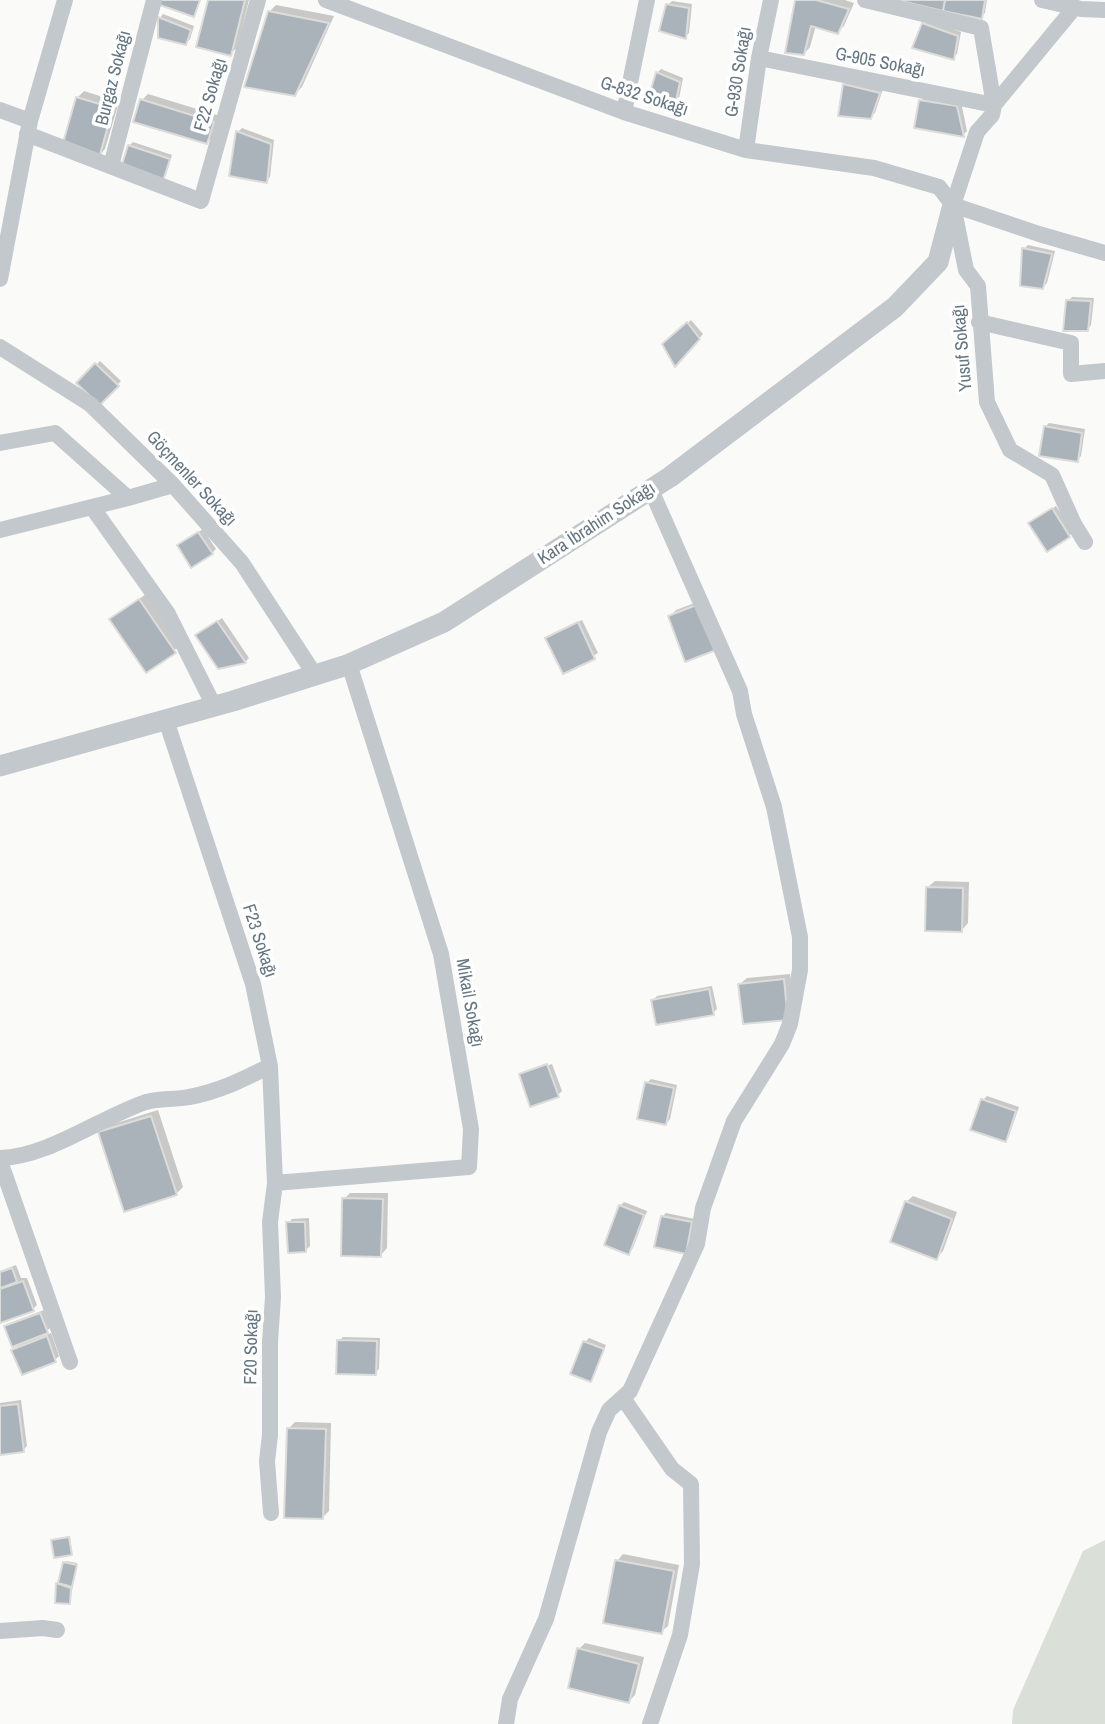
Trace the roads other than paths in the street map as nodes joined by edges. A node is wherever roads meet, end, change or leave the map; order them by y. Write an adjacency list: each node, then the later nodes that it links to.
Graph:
1 (65, 0): 15 (street)
2 (154, 0): 17 (street, Burgaz Sokağı)
3 (258, 0): 17 (street, F22 Sokağı)
4 (326, 0): 14 (street, G-832 Sokağı)
5 (647, 0): 14 (street)
6 (771, 0): 11 (street, G-930 Sokağı)
7 (865, 0): 12 (street)
8 (1042, 0): 9 (street)
9 (1075, 7): 10 (street); 12 (street)
10 (1105, 10)
11 (759, 58): 12 (street, G-905 Sokağı); 16 (street, G-930 Sokağı)
12 (994, 105): 18 (street)
13 (0, 110): 15 (street)
14 (624, 112): 16 (street, G-832 Sokağı)
15 (28, 127): 17 (street); 20 (street)
16 (746, 150): 18 (street, G-832 Sokağı)
17 (111, 166)
18 (953, 205): 19 (street); 21 (street, Yusuf Sokağı); 26 (street, Kara İbrahim Sokağı)
19 (1105, 253)
20 (0, 279)
21 (979, 322): 23 (street); 30 (street, Yusuf Sokağı)
22 (0, 347): 25 (street, Göçmenler Sokağı)
23 (1105, 371)
24 (0, 443): 27 (street)
25 (173, 485): 27 (street); 32 (street, Göçmenler Sokağı)
26 (651, 490): 31 (street, Kara İbrahim Sokağı); 40 (street)
27 (128, 498): 28 (street)
28 (92, 507): 29 (street); 33 (street)
29 (0, 530)
30 (1085, 542)
31 (349, 664): 32 (street, Kara İbrahim Sokağı); 38 (street, Mikail Sokağı)
32 (314, 675): 33 (street, Kara İbrahim Sokağı)
33 (214, 706): 34 (street, Kara İbrahim Sokağı)
34 (166, 720): 35 (street, Kara İbrahim Sokağı); 36 (street, F23 Sokağı)
35 (0, 766)
36 (270, 1066): 37 (street); 38 (street, F23 Sokağı)
37 (0, 1159): 39 (street)
38 (275, 1183): 41 (street, F20 Sokağı)
39 (70, 1362)
40 (623, 1398): 44 (street); 45 (street)
41 (271, 1513)
42 (57, 1630): 43 (street)
43 (0, 1631)
44 (506, 1724)
45 (650, 1724)

